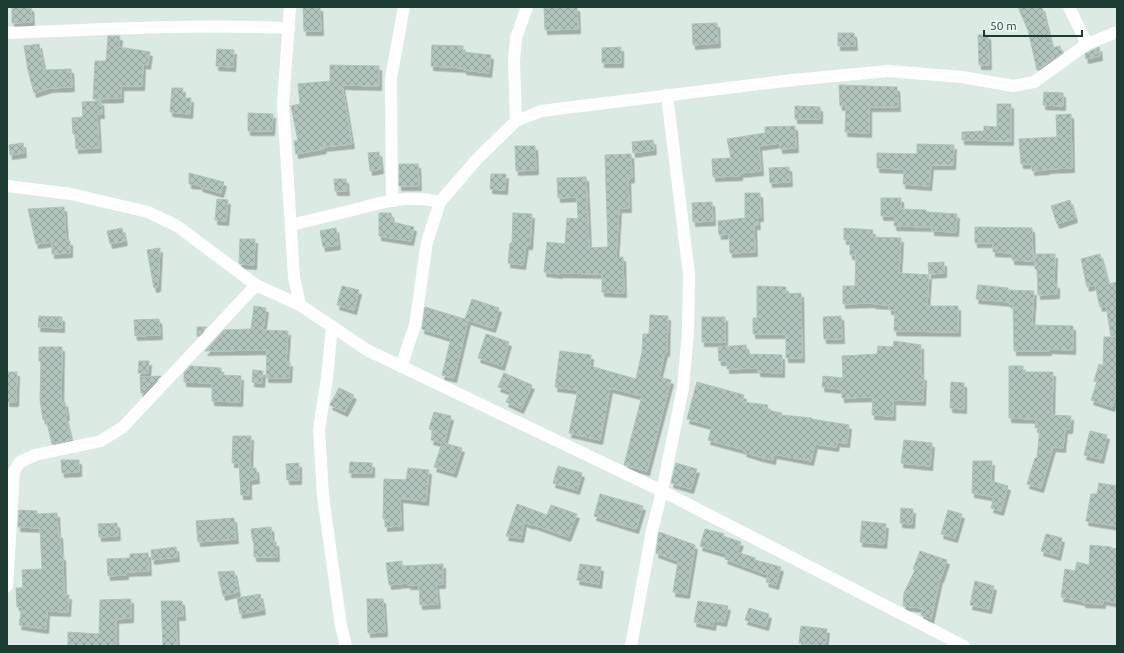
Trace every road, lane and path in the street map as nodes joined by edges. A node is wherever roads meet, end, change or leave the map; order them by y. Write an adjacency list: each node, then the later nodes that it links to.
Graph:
1 (290, 7): 5 (street)
2 (404, 7): 12 (street)
3 (527, 7): 10 (street)
4 (1069, 7): 8 (street)
5 (289, 28): 7 (street); 14 (street)
6 (1117, 32): 8 (street)
7 (7, 33)
8 (1087, 44): 9 (street)
9 (667, 95): 10 (street); 19 (street)
10 (516, 121): 13 (street)
11 (7, 186): 15 (street)
12 (392, 200): 13 (street); 14 (street)
13 (440, 202): 18 (street)
14 (291, 225): 16 (street)
15 (256, 285): 16 (street); 20 (street)
16 (300, 305): 17 (street)
17 (332, 326): 18 (street); 21 (street)
18 (401, 367): 19 (street)
19 (662, 491): 22 (street); 23 (street)
20 (7, 586)
21 (346, 646)
22 (630, 646)
23 (964, 646)

